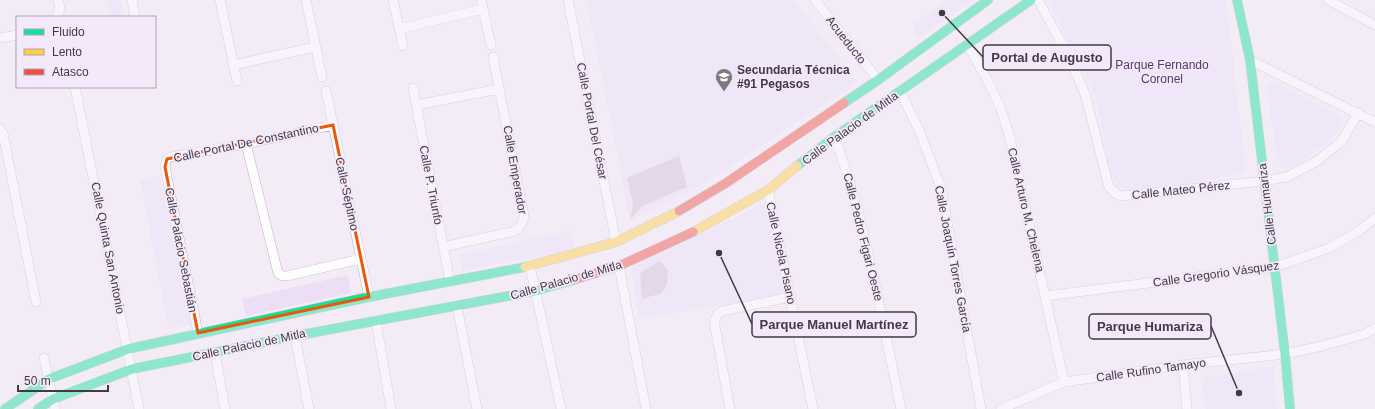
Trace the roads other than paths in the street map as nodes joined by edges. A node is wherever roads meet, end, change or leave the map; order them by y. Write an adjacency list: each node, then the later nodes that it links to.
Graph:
1 (58, 0): 14 (street)
2 (132, 0): 15 (street)
3 (220, 0): 26 (street)
4 (306, 0): 23 (street)
5 (393, 0): 17 (street)
6 (568, 0): 46 (street, Calle Portal Del César)
7 (815, 0): 28 (street, Acueducto)
8 (988, 0): 28 (main road, Calle Palacio de Mitla)
9 (1030, 0): 21 (main road, Calle Palacio de Mitla)
10 (1038, 0): 43 (street, Calle Mateo Pérez)
11 (1237, 0): 25 (main road, Calle Humariza)
12 (1328, 0): 16 (street)
13 (482, 4): 17 (street); 20 (street)
14 (57, 16)
15 (135, 16)
16 (1375, 25)
17 (399, 29): 22 (street)
18 (16, 35): 19 (street)
19 (0, 38)
20 (491, 44)
21 (968, 45): 34 (main road, Calle Palacio de Mitla); 54 (street, Calle Arturo M. Chelena)
22 (403, 46)
23 (315, 47): 26 (street); 27 (street)
24 (493, 57): 32 (street, Calle Emperador)
25 (1250, 60): 36 (street); 43 (main road, Calle Humariza)
26 (233, 65): 29 (street)
27 (322, 77)
28 (878, 80): 46 (main road, Calle Palacio de Mitla)
29 (237, 81)
30 (75, 88): 63 (street, Calle Quinta San Antonio)
31 (413, 88): 35 (street, Calle P. Triunfo)
32 (499, 89): 35 (street); 47 (street, Calle Emperador)
33 (326, 90): 38 (street, Calle Séptimo)
34 (900, 91): 40 (main road, Calle Palacio de Mitla); 85 (street, Calle Joaquín Torres García)
35 (416, 105): 47 (street, Calle P. Triunfo)
36 (1358, 113): 37 (street); 43 (street, Calle Mateo Pérez)
37 (1375, 122)
38 (333, 125): 41 (street, Calle Portal De Constantino); 48 (street, Calle Séptimo)
39 (0, 129): 57 (street)
40 (834, 137): 44 (main road, Calle Palacio de Mitla); 84 (street, Calle Pedro Figari Oeste)
41 (246, 144): 42 (street, Calle Portal De Constantino); 48 (street)
42 (165, 167): 61 (street, Calle Palacio Sebastián)
43 (1264, 181): 51 (main road, Calle Humariza)
44 (768, 190): 50 (main road, Calle Palacio de Mitla); 56 (street, Calle Nicela Pisano)
45 (1375, 218): 51 (street, Calle Gregorio Vásquez)
46 (616, 242): 49 (main road, Calle Palacio de Mitla)
47 (443, 246): 52 (street, Calle P. Triunfo)
48 (360, 259): 55 (street, Calle Séptimo)
49 (530, 266): 52 (main road, Calle Palacio de Mitla); 53 (street)
50 (619, 266): 53 (main road, Calle Palacio de Mitla); 81 (street)
51 (1275, 267): 54 (street, Calle Gregorio Vásquez); 65 (main road, Calle Humariza)
52 (450, 281): 55 (main road, Calle Palacio de Mitla)
53 (535, 291): 58 (main road, Calle Palacio de Mitla); 80 (street)
54 (1045, 296): 70 (street, Calle Arturo M. Chelena)
55 (369, 297): 61 (main road, Calle Palacio de Mitla)
56 (791, 297): 82 (street); 83 (street, Calle Nicela Pisano)
57 (36, 302)
58 (457, 306): 59 (main road, Calle Palacio de Mitla); 79 (street)
59 (376, 321): 62 (main road, Calle Palacio de Mitla); 78 (street)
60 (1375, 328): 65 (street, Calle Rufino Tamayo)
61 (198, 333): 63 (main road, Calle Palacio de Mitla)
62 (295, 336): 64 (main road, Calle Palacio de Mitla); 77 (street)
63 (128, 348): 68 (street, Calle Quinta San Antonio); 69 (main road, Calle Palacio de Mitla)
64 (215, 353): 68 (main road, Calle Palacio de Mitla); 76 (street)
65 (1285, 354): 67 (street, Calle Rufino Tamayo); 88 (main road, Calle Humariza)
66 (44, 358): 69 (street)
67 (1183, 365): 70 (street, Calle Rufino Tamayo); 87 (street)
68 (132, 369): 71 (main road, Calle Palacio de Mitla); 75 (street, Calle Quinta San Antonio)
69 (49, 379): 71 (street); 72 (main road, Calle Palacio de Mitla)
70 (1064, 382): 86 (street, Calle Rufino Tamayo)
71 (53, 400): 73 (main road, Calle Palacio de Mitla); 74 (street)
72 (5, 409)
73 (38, 409)
74 (55, 409)
75 (139, 409)
76 (225, 409)
77 (309, 409)
78 (391, 409)
79 (477, 409)
80 (561, 409)
81 (646, 409)
82 (730, 409)
83 (813, 409)
84 (901, 409)
85 (981, 409)
86 (1001, 409)
87 (1187, 409)
88 (1290, 409)

